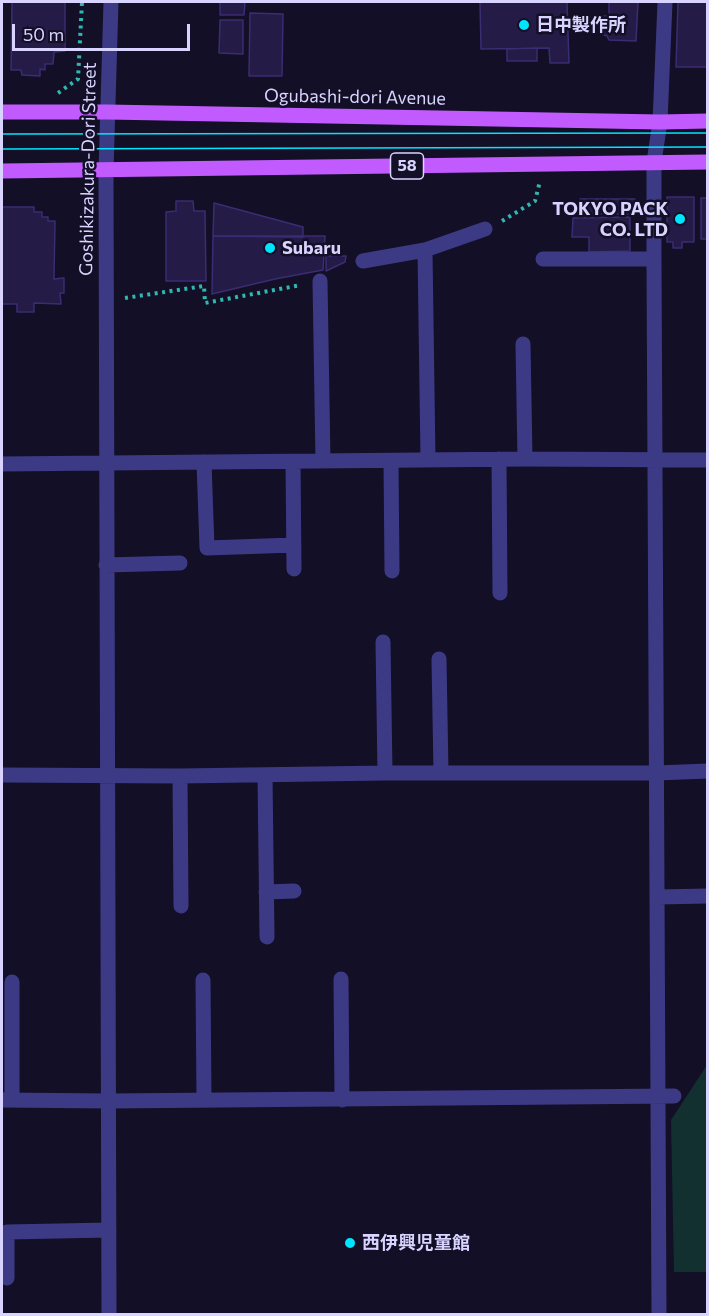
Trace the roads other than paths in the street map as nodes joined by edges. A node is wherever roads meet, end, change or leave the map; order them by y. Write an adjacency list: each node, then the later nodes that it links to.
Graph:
1 (111, 2): 4 (street, Goshikizakura-Dori Street)
2 (665, 2): 6 (street)
3 (2, 112): 4 (main road, Ogubashi-dori Avenue)
4 (107, 112): 6 (main road, Ogubashi-dori Avenue); 10 (street, Goshikizakura-Dori Street)
5 (708, 121): 6 (main road, Ogubashi-dori Avenue)
6 (660, 122): 7 (street)
7 (654, 162): 8 (main road, 58); 10 (main road, 58); 14 (street)
8 (708, 162)
9 (2, 171): 10 (main road, 58)
10 (106, 171): 27 (street, Goshikizakura-Dori Street)
11 (485, 230): 12 (street)
12 (425, 250): 15 (street); 21 (street)
13 (543, 259): 14 (street)
14 (654, 259): 24 (street)
15 (363, 261)
16 (320, 281): 23 (street)
17 (523, 344): 19 (street)
18 (499, 459): 19 (street); 21 (street); 34 (street)
19 (525, 459): 24 (street)
20 (390, 460): 21 (street); 23 (street); 33 (street)
21 (428, 460)
22 (708, 460): 24 (street)
23 (323, 461): 26 (street)
24 (654, 461): 39 (street)
25 (204, 462): 26 (street); 27 (street); 29 (street)
26 (293, 462): 29 (street)
27 (107, 463): 28 (street); 31 (street, Goshikizakura-Dori Street)
28 (2, 464)
29 (294, 545): 32 (street)
30 (180, 563): 31 (street)
31 (106, 565): 42 (street, Goshikizakura-Dori Street)
32 (294, 569)
33 (392, 571)
34 (500, 593)
35 (383, 642): 38 (street)
36 (439, 659): 40 (street)
37 (708, 771): 39 (street)
38 (384, 773): 40 (street); 43 (street)
39 (656, 773): 40 (street); 48 (street)
40 (441, 774)
41 (2, 775): 42 (street)
42 (108, 775): 44 (street); 58 (street, Goshikizakura-Dori Street)
43 (265, 775): 44 (street); 46 (street)
44 (180, 776): 49 (street)
45 (294, 891): 46 (street)
46 (266, 892): 50 (street)
47 (708, 896): 48 (street)
48 (657, 897): 54 (street)
49 (181, 906)
50 (267, 937)
51 (341, 979): 57 (street)
52 (203, 980): 56 (street)
53 (12, 982): 55 (street)
54 (666, 1096): 57 (street); 62 (street)
55 (7, 1100): 58 (street)
56 (204, 1100): 57 (street); 58 (street)
57 (342, 1100)
58 (110, 1101): 59 (street, Goshikizakura-Dori Street)
59 (109, 1230): 60 (street); 61 (street, Goshikizakura-Dori Street)
60 (7, 1278)
61 (110, 1314)
62 (659, 1314)

